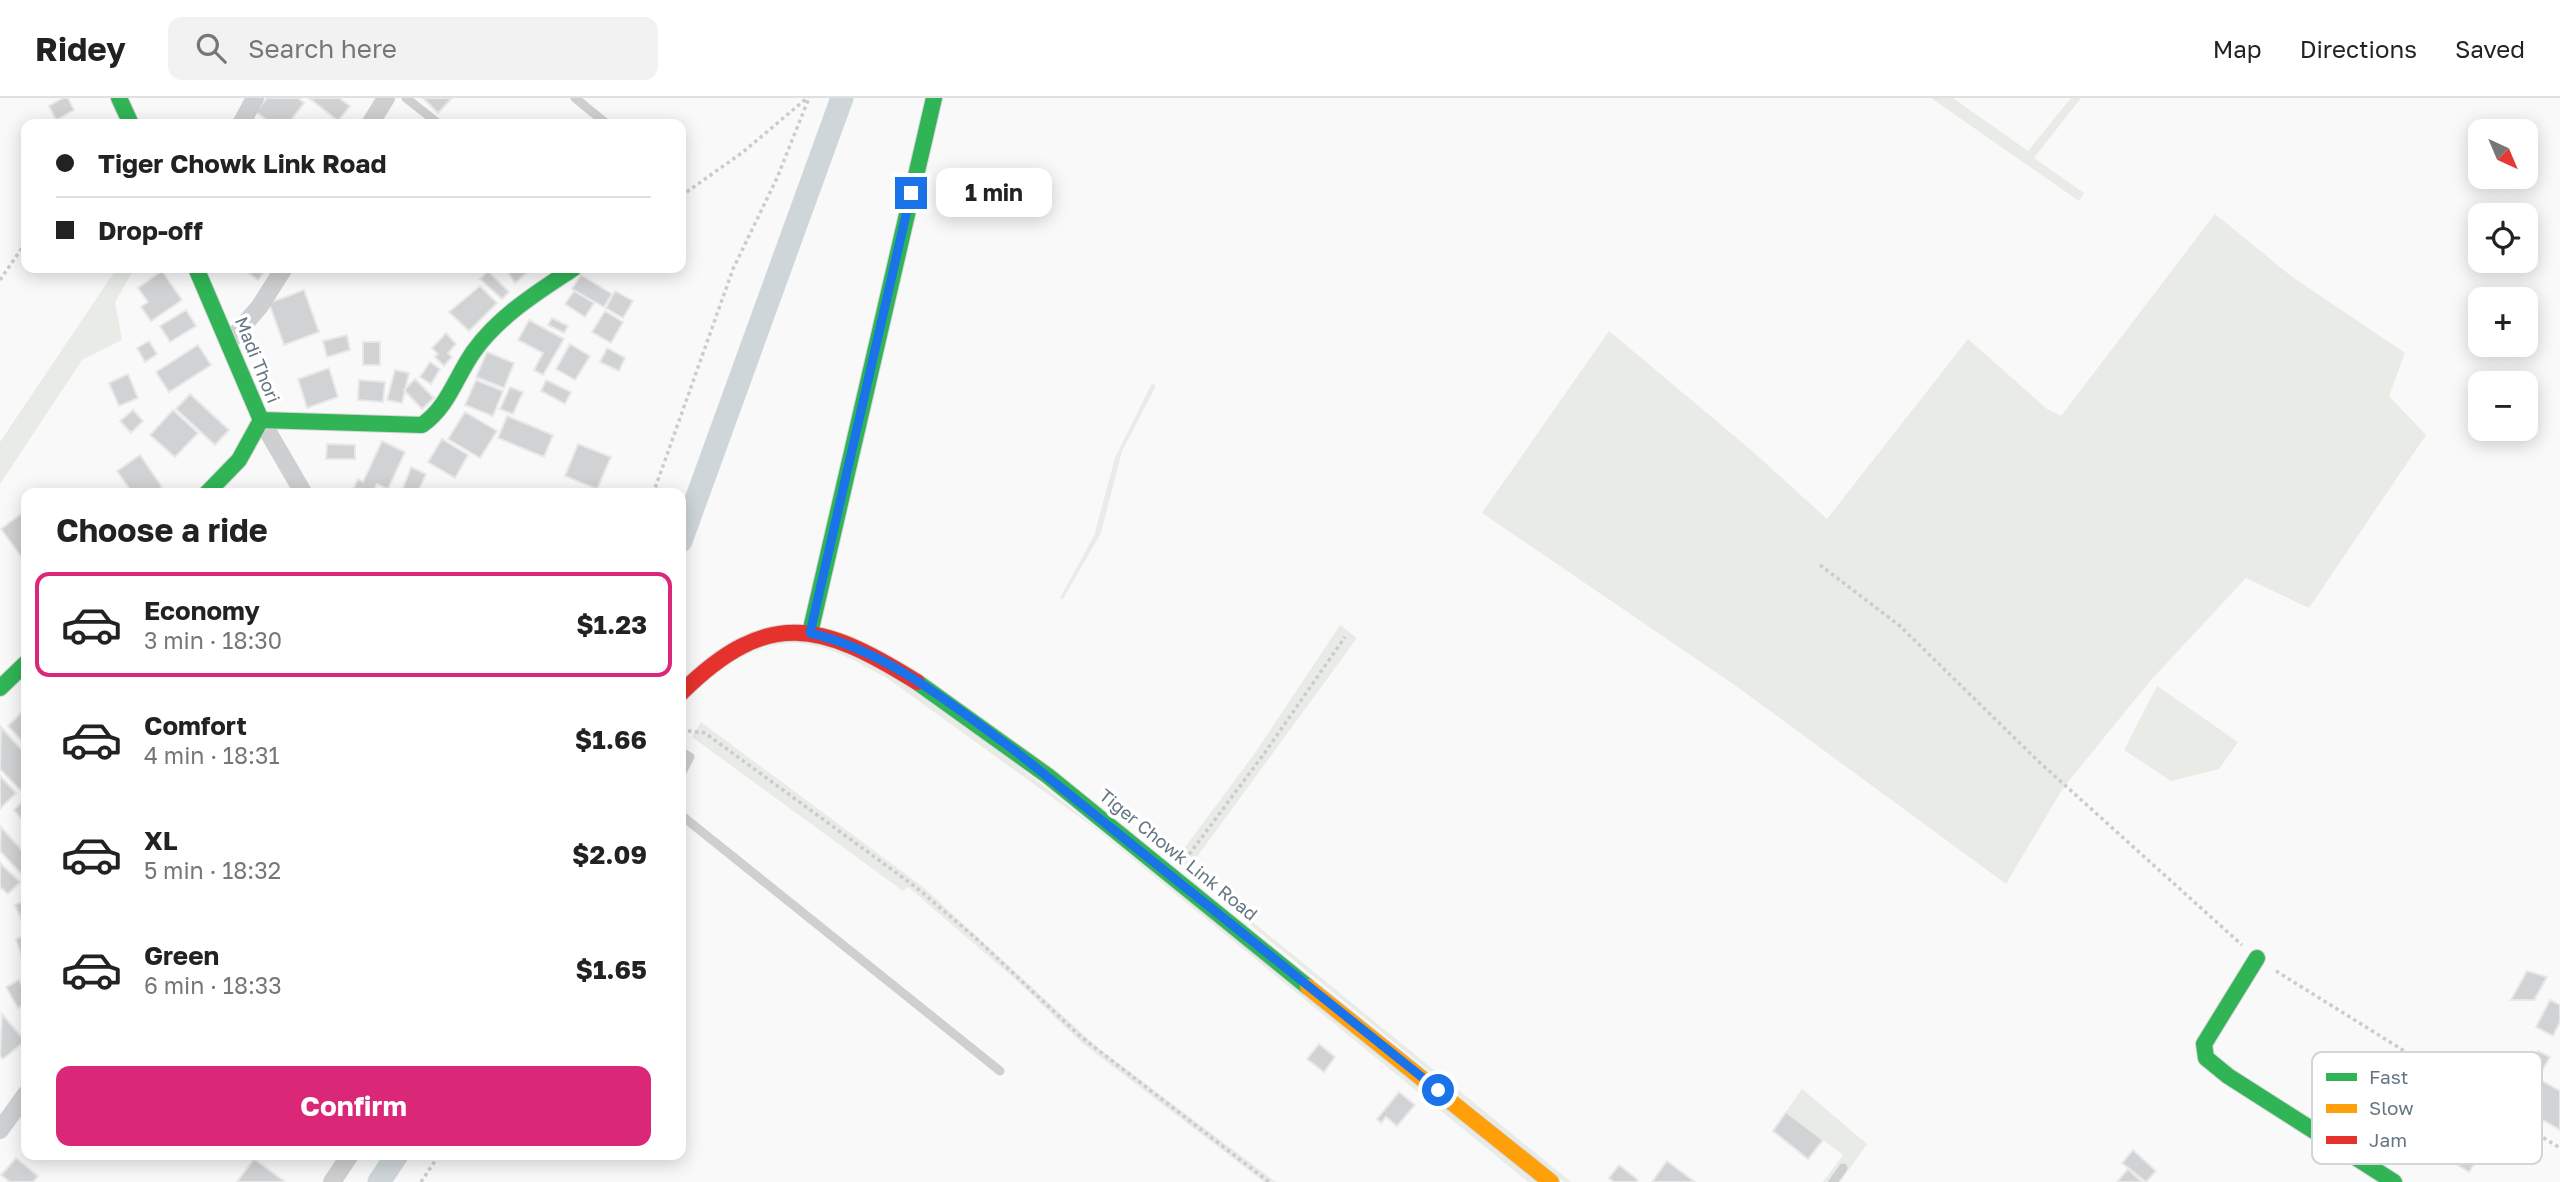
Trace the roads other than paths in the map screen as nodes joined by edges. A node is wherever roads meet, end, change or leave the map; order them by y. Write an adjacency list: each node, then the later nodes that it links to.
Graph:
1 (119, 98): 7 (street)
2 (255, 98): 8 (street)
3 (386, 98): 9 (street)
4 (406, 98): 10 (lane)
5 (575, 98): 11 (lane)
6 (934, 98): 19 (street)
7 (129, 119)
8 (244, 119)
9 (373, 119)
10 (433, 119)
11 (601, 119)
12 (198, 273): 15 (street, Madi Thori)
13 (281, 273): 15 (street)
14 (567, 273): 16 (street)
15 (230, 341): 16 (street, Madi Thori)
16 (261, 420): 17 (street, Madi Thori); 18 (street)
17 (212, 488)
18 (301, 488)
19 (810, 633): 22 (street, Tiger Chowk Link Road); 33 (street, Tiger Chowk Link Road)
20 (21, 668): 21 (street)
21 (0, 688)
22 (686, 688)
23 (686, 819): 25 (lane)
24 (2257, 958): 28 (street)
25 (1000, 1070)
26 (7, 1107): 27 (street)
27 (0, 1130)
28 (2312, 1130)
29 (347, 1160): 32 (street)
30 (2366, 1164): 35 (street)
31 (1843, 1168): 34 (lane)
32 (332, 1182)
33 (1551, 1182)
34 (1833, 1182)
35 (2394, 1182)

